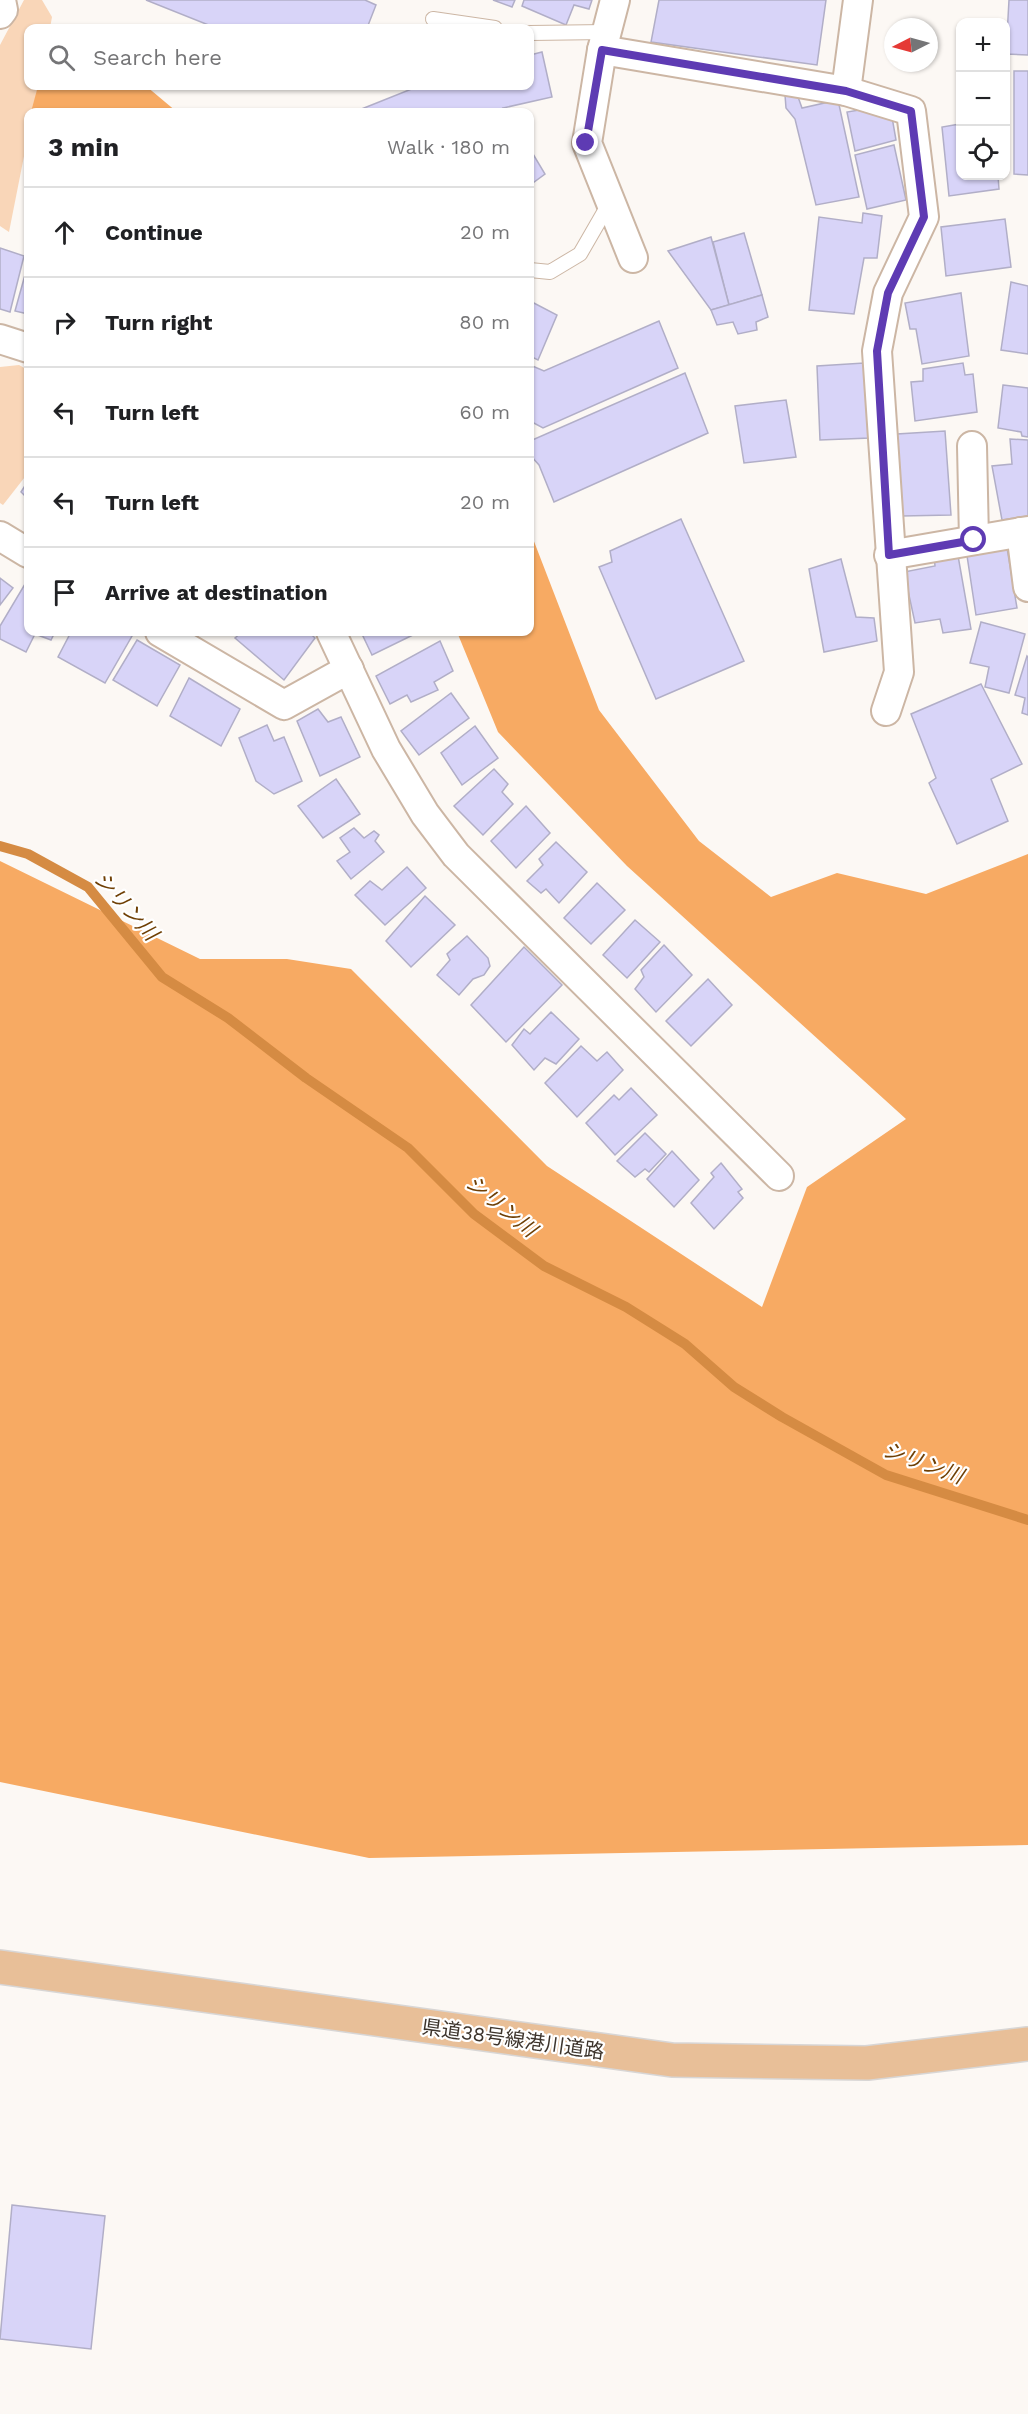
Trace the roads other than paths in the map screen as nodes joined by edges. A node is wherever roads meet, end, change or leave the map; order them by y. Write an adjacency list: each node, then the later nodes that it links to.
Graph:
1 (1, 0): 4 (street)
2 (615, 0): 8 (street)
3 (858, 0): 9 (street)
4 (0, 14)
5 (433, 19): 6 (lane)
6 (467, 24)
7 (534, 33): 8 (lane)
8 (604, 41): 9 (street); 10 (street)
9 (846, 91): 20 (street)
10 (610, 202): 11 (street); 12 (lane)
11 (633, 258)
12 (534, 270)
13 (0, 339): 14 (street)
14 (24, 347)
15 (972, 446): 18 (street)
16 (1024, 532): 18 (street); 21 (street)
17 (0, 536): 19 (street)
18 (974, 540): 20 (street)
19 (24, 551)
20 (889, 555): 25 (street)
21 (1028, 587)
22 (167, 636): 24 (street)
23 (333, 636): 24 (street)
24 (349, 669): 26 (street)
25 (886, 711)
26 (779, 1176)
27 (0, 1966): 28 (main road, 県道38号線港川道路)
28 (1028, 2043)

